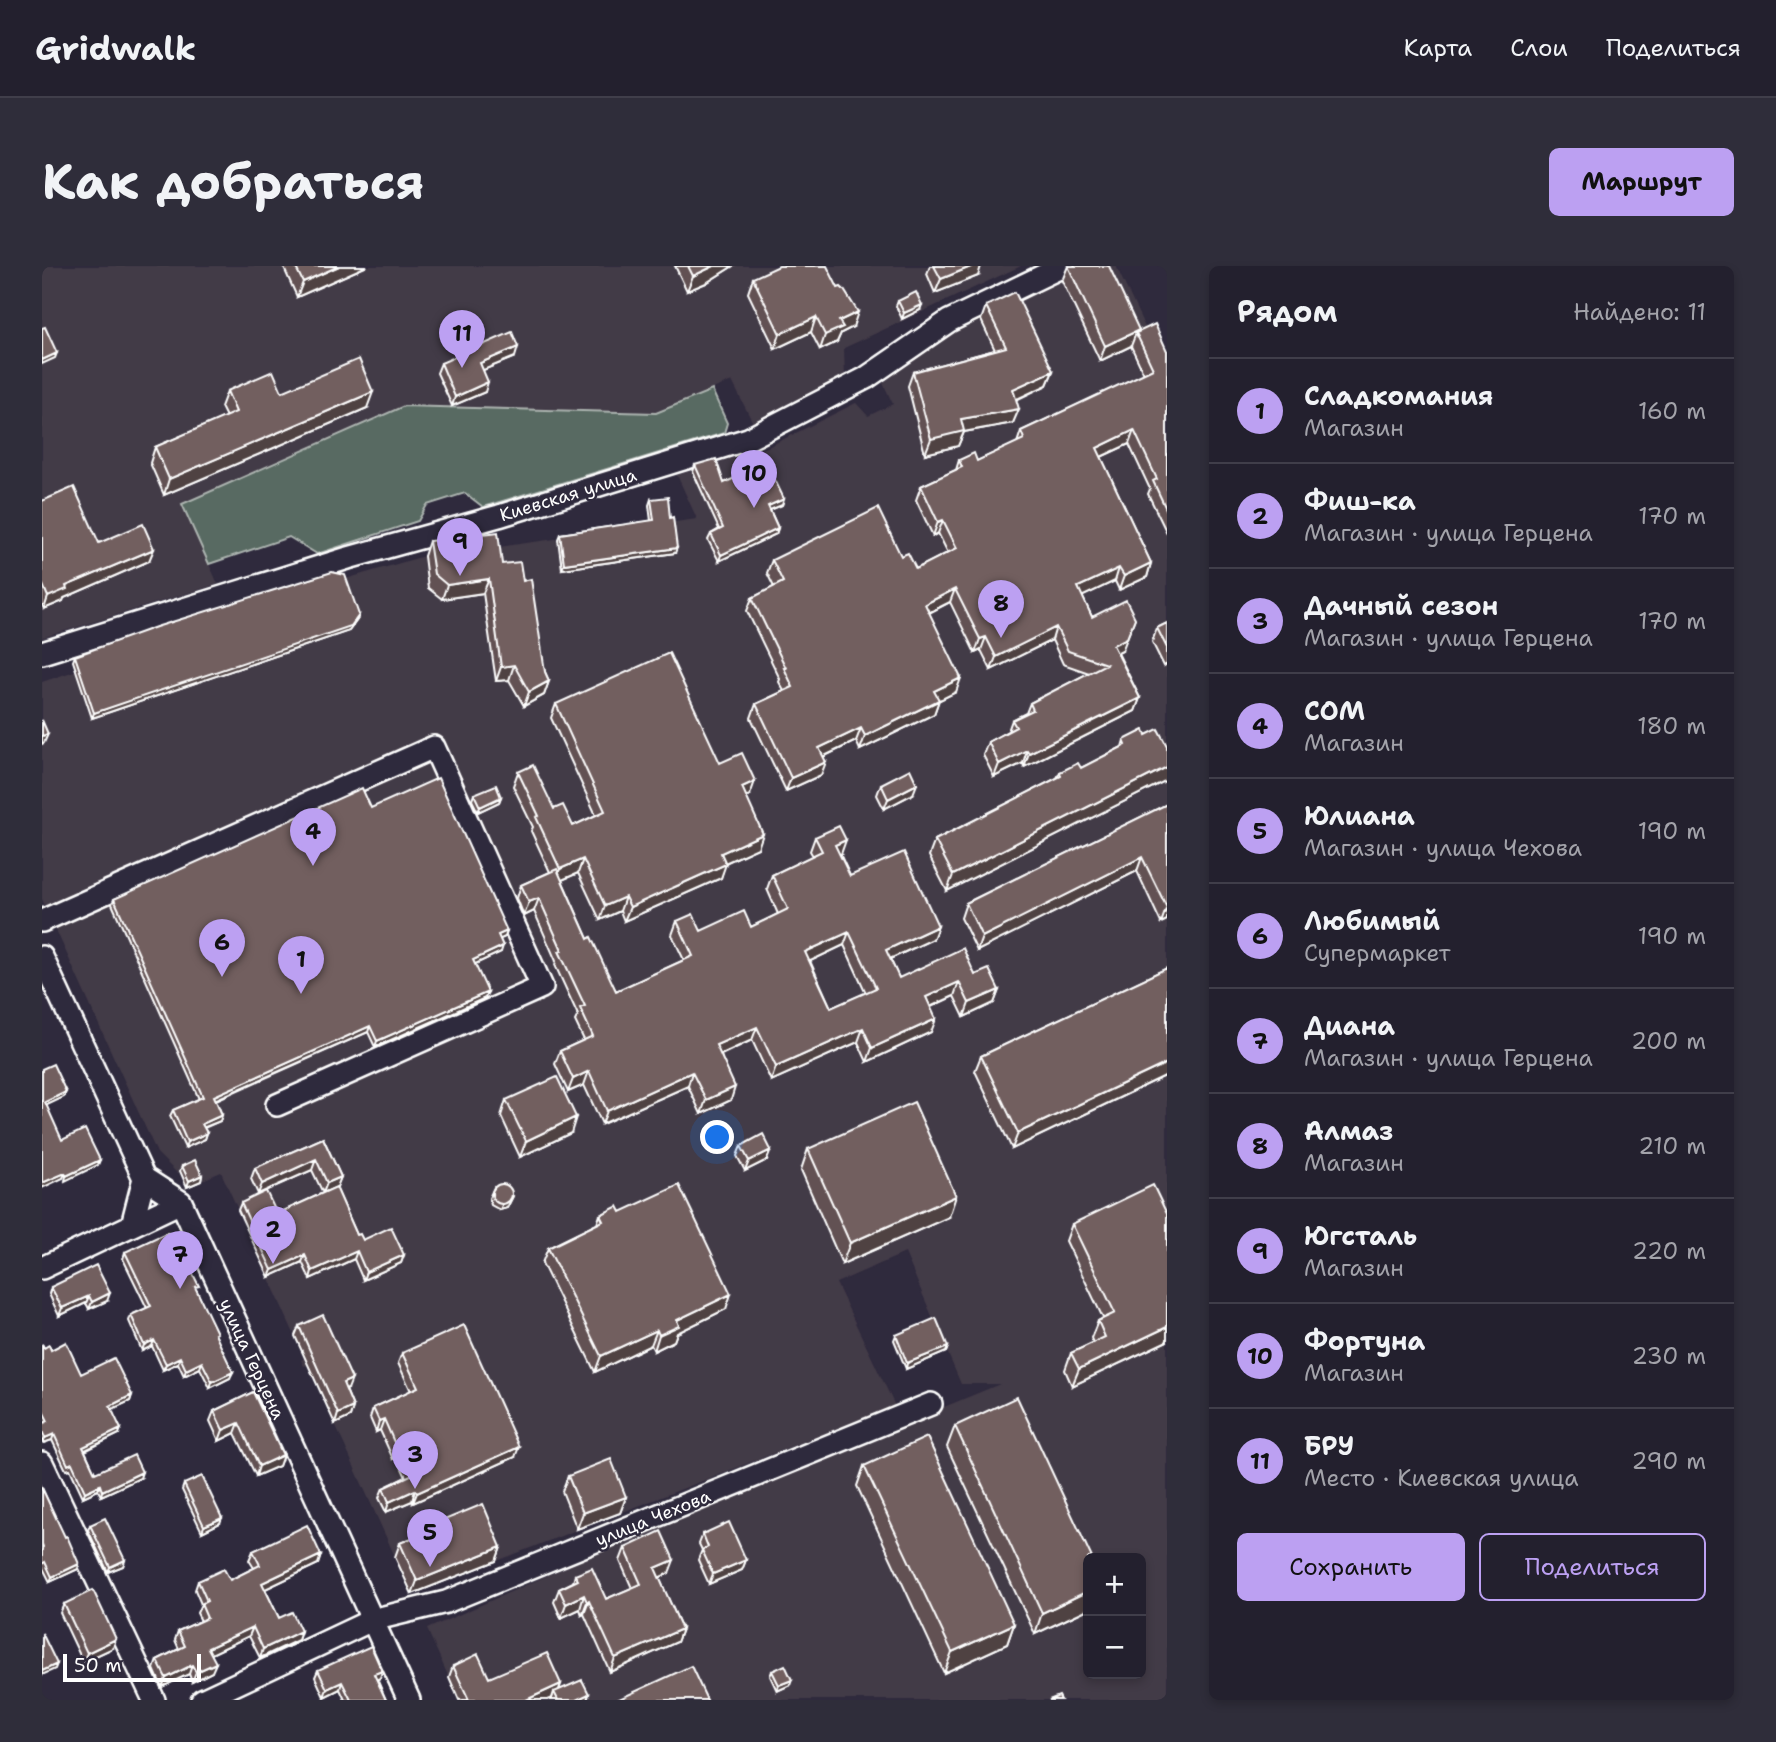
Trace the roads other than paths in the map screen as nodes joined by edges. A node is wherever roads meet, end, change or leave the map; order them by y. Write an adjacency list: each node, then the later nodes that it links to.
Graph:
1 (1063, 266): 2 (street, Киевская улица)
2 (42, 653)
3 (42, 921): 5 (street)
4 (42, 957): 6 (street)
5 (277, 1105)
6 (144, 1178): 7 (street); 8 (street)
7 (181, 1202): 8 (street); 12 (street, улица Герцена)
8 (132, 1226): 9 (street)
9 (42, 1268)
10 (931, 1404): 12 (street, улица Чехова)
11 (42, 1463): 13 (street)
12 (372, 1620): 14 (street, улица Чехова); 15 (street, улица Герцена)
13 (153, 1700)
14 (202, 1700)
15 (409, 1700)

